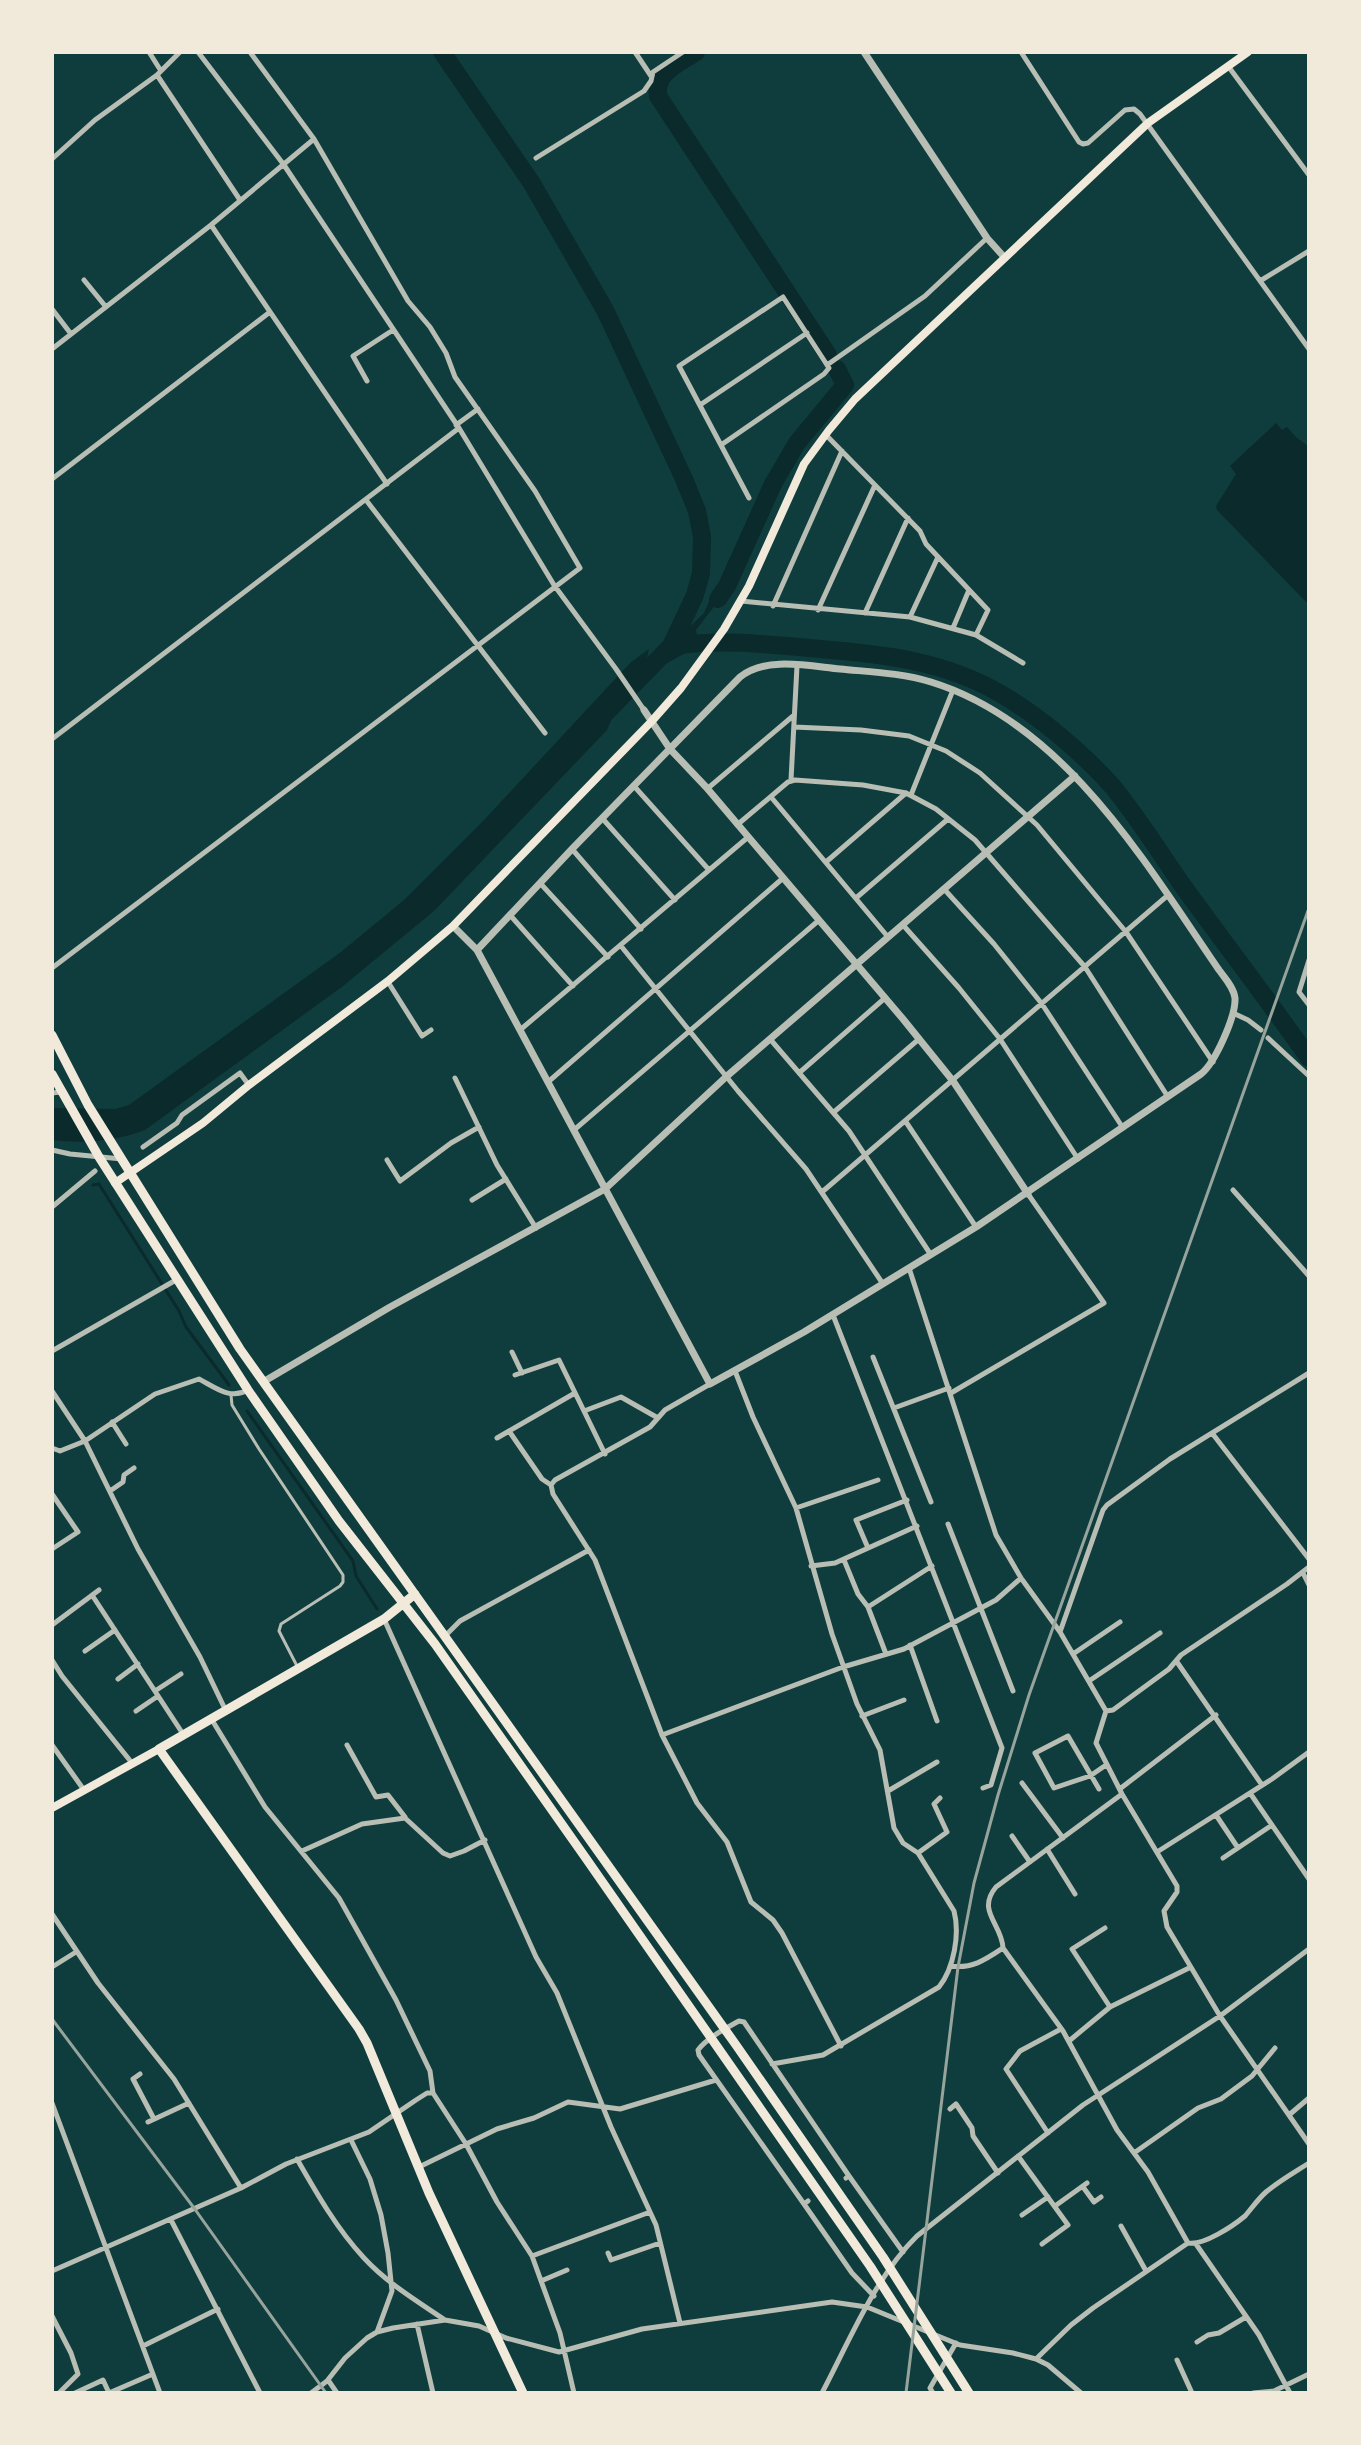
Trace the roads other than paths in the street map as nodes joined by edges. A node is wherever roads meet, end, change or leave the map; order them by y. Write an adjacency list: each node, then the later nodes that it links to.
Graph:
1 (149, 52): 11 (street)
2 (180, 52): 11 (street)
3 (198, 52): 17 (street)
4 (250, 52): 14 (street)
5 (635, 52): 12 (street)
6 (683, 52): 12 (street)
7 (864, 52): 21 (street)
8 (1021, 52): 13 (street)
9 (1248, 52): 10 (main road)
10 (1227, 66): 13 (main road); 18 (street)
11 (159, 73): 16 (street); 19 (street)
12 (651, 76): 15 (street)
13 (1148, 123): 23 (main road); 25 (street)
14 (314, 139): 17 (street); 39 (street)
15 (536, 158)
16 (52, 159)
17 (284, 165): 19 (street); 29 (street)
18 (1309, 175)
19 (240, 200): 20 (street)
20 (211, 225): 26 (street); 28 (street)
21 (987, 238): 23 (street); 34 (street)
22 (1309, 251): 25 (street)
23 (1005, 258): 41 (main road)
24 (84, 280): 26 (street)
25 (1260, 281): 33 (street)
26 (106, 307): 31 (street)
27 (52, 309): 31 (street)
28 (270, 312): 44 (street); 45 (street)
29 (393, 330): 35 (street); 40 (street)
30 (807, 333): 34 (street); 38 (street); 38 (street)
31 (71, 334): 32 (street)
32 (52, 349)
33 (1309, 349)
34 (827, 365): 42 (street)
35 (363, 374): 36 (street); 37 (street)
36 (354, 379)
37 (367, 381)
38 (700, 405): 42 (street)
39 (479, 409): 40 (street); 51 (street)
40 (458, 426): 45 (street); 51 (street)
41 (826, 434): 43 (street); 53 (main road)
42 (721, 445): 47 (street)
43 (842, 451): 46 (street); 54 (street)
44 (52, 479)
45 (387, 484): 48 (street)
46 (875, 485): 49 (street); 55 (street)
47 (749, 498)
48 (366, 500): 60 (street); 69 (street)
49 (908, 518): 50 (street); 56 (street)
50 (938, 557): 52 (street); 57 (street)
51 (554, 585): 60 (street); 64 (street)
52 (969, 590): 58 (street); 59 (street)
53 (741, 601): 54 (street); 66 (main road)
54 (773, 606): 55 (street)
55 (818, 610): 56 (street)
56 (865, 613): 57 (street)
57 (910, 617): 58 (street)
58 (953, 628): 59 (street)
59 (976, 635): 61 (street)
60 (476, 645): 68 (street); 106 (street)
61 (1023, 663)
62 (797, 666): 63 (street); 65 (street); 71 (street)
63 (953, 690): 70 (street); 72 (street)
64 (644, 710): 66 (street)
65 (794, 716): 67 (street); 75 (street)
66 (651, 722): 71 (street); 96 (main road)
67 (794, 727): 70 (street); 73 (street)
68 (545, 733)
69 (52, 739)
70 (931, 744): 76 (street); 78 (street)
71 (670, 749): 74 (street); 75 (street)
72 (1075, 776): 78 (street); 90 (street)
73 (791, 781): 76 (street); 77 (street)
74 (634, 786): 79 (street); 86 (street)
75 (707, 789): 81 (street)
76 (909, 794): 80 (street); 85 (street)
77 (771, 797): 81 (street); 85 (street)
78 (1029, 816): 84 (street); 98 (street)
79 (602, 818): 83 (street); 92 (street)
80 (948, 819): 84 (street); 91 (street)
81 (737, 825): 82 (street)
82 (747, 838): 86 (street); 87 (street)
83 (572, 849): 88 (street); 97 (street)
84 (987, 851): 89 (street); 105 (street)
85 (826, 862): 91 (street)
86 (709, 870): 92 (street)
87 (782, 879): 94 (street); 109 (street)
88 (540, 883): 93 (street); 102 (street)
89 (944, 889): 95 (street); 111 (street)
90 (1167, 896): 98 (street); 113 (street)
91 (856, 898): 99 (street)
92 (675, 900): 97 (street)
93 (510, 915): 101 (street); 108 (street)
94 (818, 921): 104 (street); 116 (street)
95 (903, 925): 99 (street); 122 (street)
96 (453, 926): 101 (street); 107 (main road)
97 (641, 929): 100 (street)
98 (1126, 932): 105 (street); 123 (street)
99 (888, 937): 104 (street)
100 (621, 946): 102 (street); 109 (street)
101 (477, 950): 115 (street)
102 (608, 957): 108 (street)
103 (1309, 960): 112 (street)
104 (855, 964): 110 (street); 120 (street)
105 (1085, 967): 111 (street); 133 (street)
106 (52, 968)
107 (388, 981): 114 (street); 131 (main road)
108 (573, 986): 115 (street)
109 (657, 989): 116 (street); 130 (street)
110 (885, 998): 121 (street); 124 (street)
111 (1042, 1004): 122 (street); 137 (street)
112 (1309, 1005)
113 (1232, 1012): 117 (street); 123 (street)
114 (431, 1030)
115 (520, 1030): 130 (street)
116 (690, 1030): 126 (street); 138 (street)
117 (1261, 1030)
118 (52, 1035): 143 (highway)
119 (1268, 1038): 127 (street)
120 (770, 1039): 124 (street); 126 (street)
121 (919, 1039): 129 (street); 134 (street)
122 (1000, 1039): 129 (street); 144 (street)
123 (1213, 1062): 133 (street)
124 (799, 1073): 134 (street)
125 (52, 1074): 132 (highway)
126 (727, 1076): 150 (street); 152 (street)
127 (1309, 1076)
128 (455, 1078): 136 (street)
129 (953, 1081): 135 (street); 153 (street)
130 (548, 1082): 138 (street)
131 (249, 1085): 139 (street); 147 (main road)
132 (59, 1094): 141 (highway)
133 (1169, 1097): 137 (street)
134 (834, 1112): 142 (street)
135 (906, 1122): 142 (street); 156 (street)
136 (479, 1127): 145 (street); 148 (street)
137 (1123, 1128): 144 (street)
138 (574, 1130): 150 (street)
139 (143, 1147)
140 (52, 1150): 141 (street)
141 (96, 1152): 143 (street); 149 (highway)
142 (865, 1156): 152 (street); 158 (street)
143 (122, 1159): 147 (highway)
144 (1078, 1159): 153 (street)
145 (387, 1160)
146 (95, 1171): 155 (street)
147 (131, 1173): 149 (main road); 169 (highway)
148 (506, 1179): 154 (street); 157 (street)
149 (115, 1183): 161 (highway)
150 (605, 1189): 157 (street); 170 (street)
151 (1233, 1190): 160 (street)
152 (822, 1192): 162 (street)
153 (1028, 1194): 156 (street); 172 (street)
154 (472, 1200)
155 (52, 1207)
156 (976, 1227): 158 (street)
157 (536, 1228): 169 (street)
158 (931, 1255): 159 (street)
159 (909, 1268): 162 (street); 172 (street)
160 (1309, 1276)
161 (176, 1280): 164 (street); 171 (highway)
162 (883, 1284): 163 (street)
163 (833, 1315): 167 (street); 192 (street)
164 (52, 1351)
165 (512, 1352): 174 (street)
166 (873, 1357): 176 (street)
167 (735, 1371): 170 (street); 194 (street)
168 (1309, 1373): 181 (street)
169 (263, 1382): 171 (highway); 209 (highway)
170 (710, 1384): 178 (street)
171 (248, 1390): 175 (street); 211 (highway)
172 (950, 1390): 176 (street); 206 (street)
173 (52, 1391): 183 (street)
174 (575, 1393): 177 (street); 180 (street)
175 (231, 1395): 179 (street); 231 (lane)
176 (894, 1408): 193 (street)
177 (584, 1411): 178 (street); 186 (street)
178 (658, 1418): 186 (street)
179 (112, 1422): 183 (street); 184 (street)
180 (509, 1431): 182 (street); 189 (street)
181 (1212, 1433): 200 (street); 219 (street)
182 (497, 1438)
183 (85, 1441): 185 (street); 190 (street)
184 (126, 1444)
185 (52, 1448)
186 (605, 1454): 189 (street)
187 (134, 1468): 190 (street)
188 (878, 1480): 194 (street)
189 (551, 1485): 199 (street)
190 (110, 1491): 238 (street)
191 (52, 1494): 198 (street)
192 (907, 1500): 196 (street); 197 (street)
193 (931, 1502)
194 (796, 1508): 202 (street)
195 (948, 1524): 213 (street)
196 (917, 1526): 197 (street); 203 (street)
197 (868, 1548): 201 (street)
198 (52, 1549)
199 (589, 1550): 221 (street); 246 (street)
200 (1309, 1559)
201 (844, 1560): 202 (street); 212 (street)
202 (811, 1566): 230 (street)
203 (932, 1566): 212 (street); 215 (street)
204 (1309, 1567): 205 (street)
205 (1303, 1573): 207 (street); 228 (street)
206 (1021, 1578): 213 (street); 219 (street)
207 (1309, 1585)
208 (99, 1590): 210 (street)
209 (415, 1594): 211 (highway); 221 (highway)
210 (92, 1595): 217 (street); 218 (street)
211 (402, 1605): 214 (highway); 222 (highway)
212 (868, 1607): 225 (street)
213 (981, 1607): 215 (street); 235 (street)
214 (384, 1619): 231 (highway); 270 (street)
215 (954, 1621): 223 (street); 257 (street)
216 (1120, 1622): 226 (street)
217 (52, 1625)
218 (115, 1630): 224 (street); 229 (street)
219 (1060, 1632): 226 (street)
220 (1160, 1633): 234 (street)
221 (445, 1636): 222 (street); 292 (highway)
222 (435, 1644): 294 (highway)
223 (910, 1645): 225 (street); 244 (street)
224 (85, 1651)
225 (886, 1654): 230 (street)
226 (1073, 1654): 234 (street)
227 (52, 1660): 252 (street)
228 (1177, 1662): 240 (street); 241 (street)
229 (138, 1664): 233 (street); 236 (street)
230 (843, 1667): 242 (street); 246 (street)
231 (299, 1668): 238 (highway)
232 (181, 1674): 236 (street)
233 (118, 1679)
234 (1089, 1681): 240 (street)
235 (1013, 1691)
236 (157, 1693): 239 (street); 245 (street)
237 (904, 1700): 242 (street)
238 (226, 1710): 243 (highway)
239 (136, 1711)
240 (1106, 1711): 253 (street)
241 (1216, 1715): 256 (street); 261 (street)
242 (862, 1716): 260 (street)
243 (211, 1719): 245 (highway); 273 (street)
244 (937, 1721)
245 (184, 1735): 249 (highway)
246 (662, 1735): 296 (street)
247 (52, 1745): 259 (street)
248 (347, 1745): 266 (street)
249 (159, 1749): 252 (main road); 309 (highway)
250 (1309, 1752): 256 (street)
251 (937, 1762): 260 (street)
252 (133, 1764): 259 (main road)
253 (1106, 1765): 254 (street); 261 (street)
254 (1090, 1776): 254 (street); 258 (street)
255 (1022, 1783): 269 (street)
256 (1262, 1785): 262 (street)
257 (983, 1788)
258 (1099, 1789)
259 (84, 1790): 264 (main road)
260 (888, 1791): 275 (street)
261 (1121, 1791): 269 (street); 274 (street)
262 (1250, 1793): 265 (street); 267 (street)
263 (940, 1798): 275 (street)
264 (52, 1808)
265 (1216, 1815): 271 (street); 274 (street)
266 (405, 1818): 270 (street); 273 (street)
267 (1272, 1825): 271 (street); 278 (street)
268 (1012, 1836): 277 (street)
269 (1063, 1838): 272 (street)
270 (485, 1840): 307 (street)
271 (1238, 1848): 276 (street)
272 (1047, 1849): 277 (street); 279 (street)
273 (302, 1851): 302 (street)
274 (1157, 1852): 289 (street)
275 (918, 1853): 287 (street)
276 (1223, 1858)
277 (1030, 1862): 284 (street)
278 (1309, 1879)
279 (1075, 1894)
280 (52, 1914): 281 (street)
281 (60, 1926): 283 (street); 286 (street)
282 (1105, 1928): 290 (street)
283 (52, 1931)
284 (1003, 1948): 287 (street); 293 (street)
285 (1309, 1949): 291 (street)
286 (76, 1952): 288 (street); 306 (street)
287 (950, 1966): 296 (street)
288 (52, 1967)
289 (1191, 1967): 290 (street); 291 (street)
290 (1110, 2007): 295 (street)
291 (1220, 2016): 299 (street); 303 (street)
292 (725, 2029): 294 (street); 298 (street); 374 (highway)
293 (1061, 2029): 295 (street); 311 (street)
294 (710, 2039): 301 (street); 373 (highway)
295 (1069, 2041): 303 (street)
296 (841, 2046): 298 (street)
297 (1275, 2048): 299 (street)
298 (772, 2064): 334 (street)
299 (1258, 2070): 310 (street); 315 (street)
300 (140, 2074): 306 (street)
301 (716, 2080): 307 (street); 342 (street)
302 (433, 2093): 309 (street); 313 (street)
303 (1097, 2095): 311 (street); 315 (street)
304 (1309, 2098): 310 (street)
305 (52, 2103): 333 (street)
306 (189, 2103): 321 (street)
307 (604, 2107): 313 (street); 325 (street)
308 (950, 2109): 320 (street)
309 (396, 2115): 312 (street); 319 (highway)
310 (1289, 2115): 314 (street)
311 (1048, 2133): 316 (street)
312 (351, 2140): 317 (street); 341 (street)
313 (466, 2144): 319 (street); 336 (street)
314 (1309, 2144)
315 (1134, 2153): 330 (street)
316 (1018, 2156): 320 (street); 322 (street)
317 (297, 2159): 321 (street); 341 (street)
318 (1309, 2163): 332 (street)
319 (419, 2167): 351 (highway)
320 (998, 2173): 334 (street)
321 (241, 2188): 327 (street)
322 (1048, 2197): 324 (street); 326 (street)
323 (1101, 2197): 324 (street)
324 (1055, 2206): 331 (street)
325 (650, 2212): 329 (street); 336 (street)
326 (1022, 2215)
327 (171, 2220): 333 (street); 344 (street)
328 (1121, 2226): 339 (street)
329 (660, 2243): 335 (street); 348 (street)
330 (1188, 2243): 332 (street); 339 (street)
331 (1042, 2244)
332 (1196, 2244): 346 (street)
333 (106, 2247): 338 (street); 354 (street)
334 (903, 2252): 342 (street)
335 (608, 2253)
336 (532, 2256): 340 (street)
337 (567, 2270): 340 (street)
338 (52, 2271)
339 (1147, 2271): 356 (street)
340 (541, 2281): 355 (street)
341 (392, 2283): 347 (street); 350 (street)
342 (874, 2296): 343 (street)
343 (867, 2307): 348 (street); 353 (street); 371 (street)
344 (218, 2309): 354 (street); 366 (street)
345 (52, 2316): 363 (street)
346 (1246, 2317): 352 (street); 361 (street)
347 (445, 2320): 349 (street); 351 (street)
348 (680, 2323): 355 (street)
349 (417, 2324): 350 (street); 368 (street)
350 (377, 2332): 360 (street)
351 (494, 2332): 355 (street); 369 (highway)
352 (1197, 2342)
353 (956, 2343): 356 (street); 372 (street)
354 (143, 2346): 358 (street)
355 (564, 2351): 370 (street)
356 (1036, 2359): 375 (street)
357 (1177, 2360): 376 (street)
358 (153, 2374): 364 (street); 365 (street)
359 (1309, 2374): 361 (street)
360 (328, 2380): 362 (street); 367 (street)
361 (1286, 2386): 377 (street); 378 (street)
362 (315, 2392)
363 (60, 2393)
364 (75, 2393)
365 (160, 2393)
366 (260, 2393)
367 (337, 2393)
368 (433, 2393)
369 (523, 2393)
370 (574, 2393)
371 (822, 2393)
372 (933, 2393)
373 (951, 2393)
374 (969, 2393)
375 (1081, 2393)
376 (1192, 2393)
377 (1253, 2393)
378 (1290, 2393)

